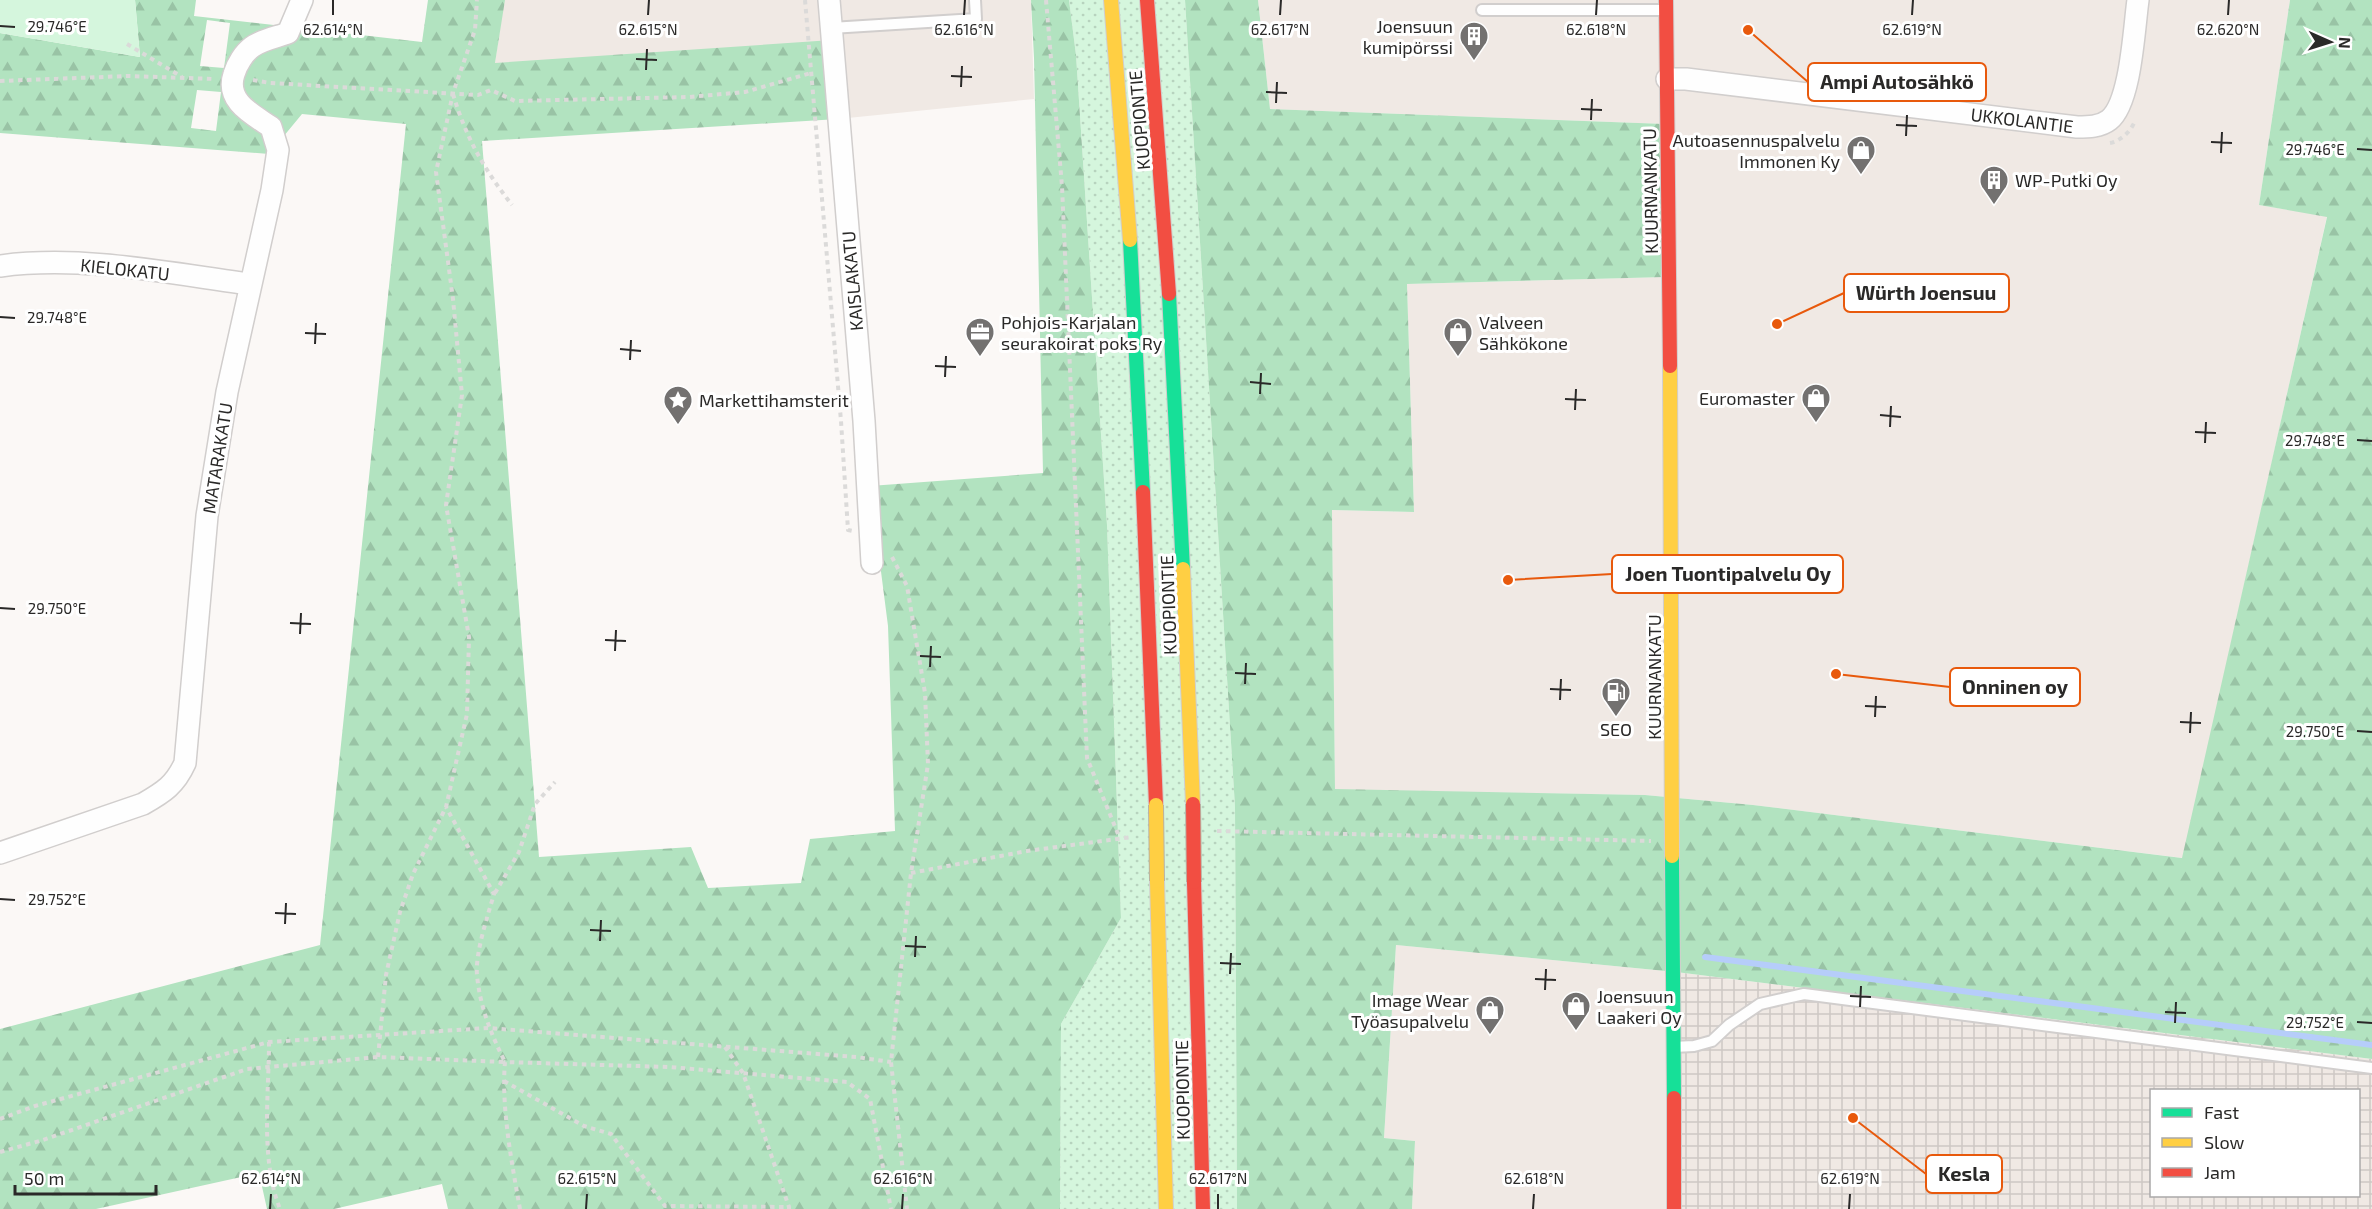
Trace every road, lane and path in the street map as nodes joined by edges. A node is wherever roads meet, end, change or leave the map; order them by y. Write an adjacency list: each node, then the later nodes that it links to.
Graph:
1 (302, 0): 23 (street, MATARAKATU)
2 (477, 0): 20 (path)
3 (805, 0): 14 (path)
4 (829, 0): 12 (street, KAISLAKATU)
5 (975, 0): 12 (lane)
6 (1046, 0): 29 (path)
7 (1111, 0): 56 (main road, KUOPIONTIE, bridge)
8 (1147, 0): 57 (main road, KUOPIONTIE, bridge)
9 (2138, 0): 17 (street, UKKOLANTIE)
10 (1666, 5): 11 (lane); 17 (main road, KUURNANKATU)
11 (1482, 10)
12 (831, 28): 24 (street, KAISLAKATU)
13 (127, 44): 15 (path)
14 (811, 73): 20 (path); 24 (path)
15 (182, 78): 16 (path); 18 (path)
16 (199, 78)
17 (1667, 79): 31 (main road, KUURNANKATU)
18 (0, 81)
19 (274, 83): 20 (path)
20 (453, 93): 21 (path); 27 (path)
21 (512, 205)
22 (0, 266): 23 (street, KIELOKATU)
23 (249, 284): 32 (street, MATARAKATU)
24 (870, 534): 25 (street, KAISLAKATU)
25 (881, 559): 33 (path)
26 (555, 782): 34 (path)
27 (446, 807): 34 (path); 36 (path)
28 (1219, 831): 31 (path)
29 (1118, 834)
30 (1132, 837): 33 (path)
31 (1672, 841): 39 (main road, KUURNANKATU)
32 (0, 853)
33 (911, 873): 42 (path)
34 (494, 894): 35 (path)
35 (488, 1028): 36 (path); 38 (path); 41 (path)
36 (379, 1034): 37 (path); 40 (path)
37 (269, 1042): 44 (path); 47 (path)
38 (724, 1047): 42 (path); 45 (path)
39 (1673, 1047): 43 (lane); 58 (main road, KUURNANKATU)
40 (378, 1057): 41 (path); 44 (path)
41 (505, 1062): 45 (path); 46 (path)
42 (891, 1062): 55 (path)
43 (2372, 1068)
44 (269, 1069): 48 (path); 52 (path)
45 (743, 1073): 51 (path); 54 (path)
46 (504, 1081): 49 (path); 53 (path)
47 (0, 1119)
48 (0, 1152)
49 (665, 1208): 50 (path)
50 (722, 1208): 51 (path)
51 (789, 1208)
52 (280, 1209)
53 (520, 1209)
54 (891, 1209)
55 (907, 1209)
56 (1166, 1209)
57 (1203, 1209)
58 (1674, 1209)

